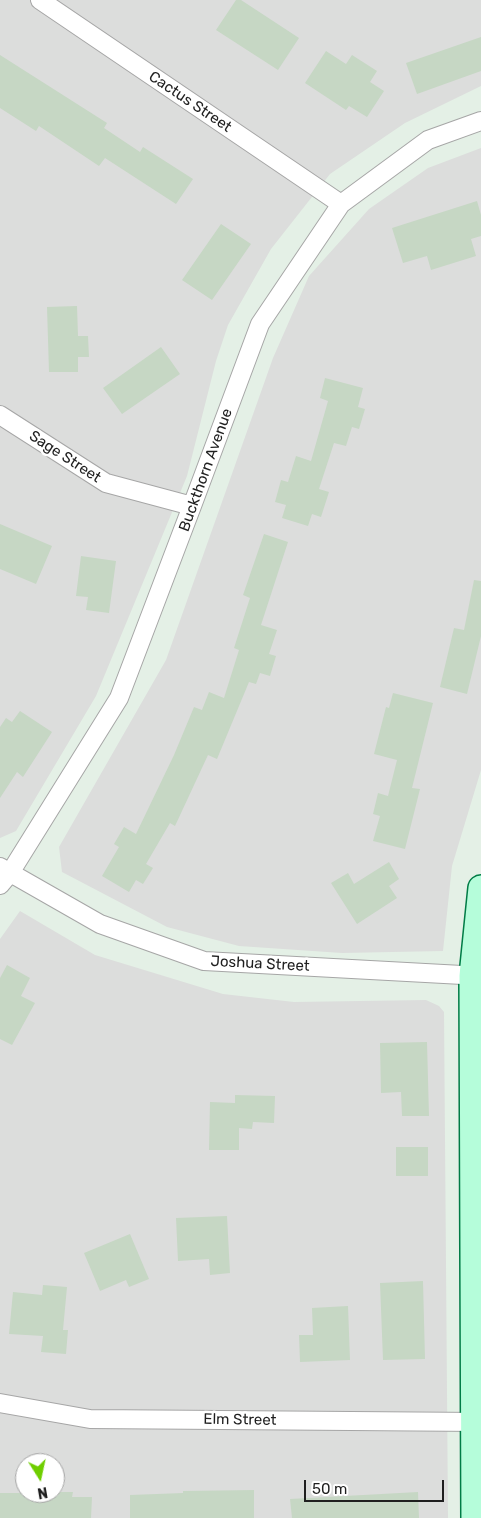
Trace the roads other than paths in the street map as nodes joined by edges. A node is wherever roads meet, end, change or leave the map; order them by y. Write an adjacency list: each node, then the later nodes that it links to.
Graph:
1 (40, 0): 3 (street, Cactus Street)
2 (481, 121): 3 (street, Buckthorn Avenue)
3 (341, 204): 5 (street, Buckthorn Avenue)
4 (0, 414): 5 (street, Sage Street)
5 (192, 506): 6 (street, Buckthorn Avenue)
6 (3, 875): 8 (street, Joshua Street)
7 (481, 888): 8 (street)
8 (476, 976): 10 (street)
9 (0, 1403): 10 (street, Elm Street)
10 (478, 1422): 11 (street)
11 (474, 1518)

